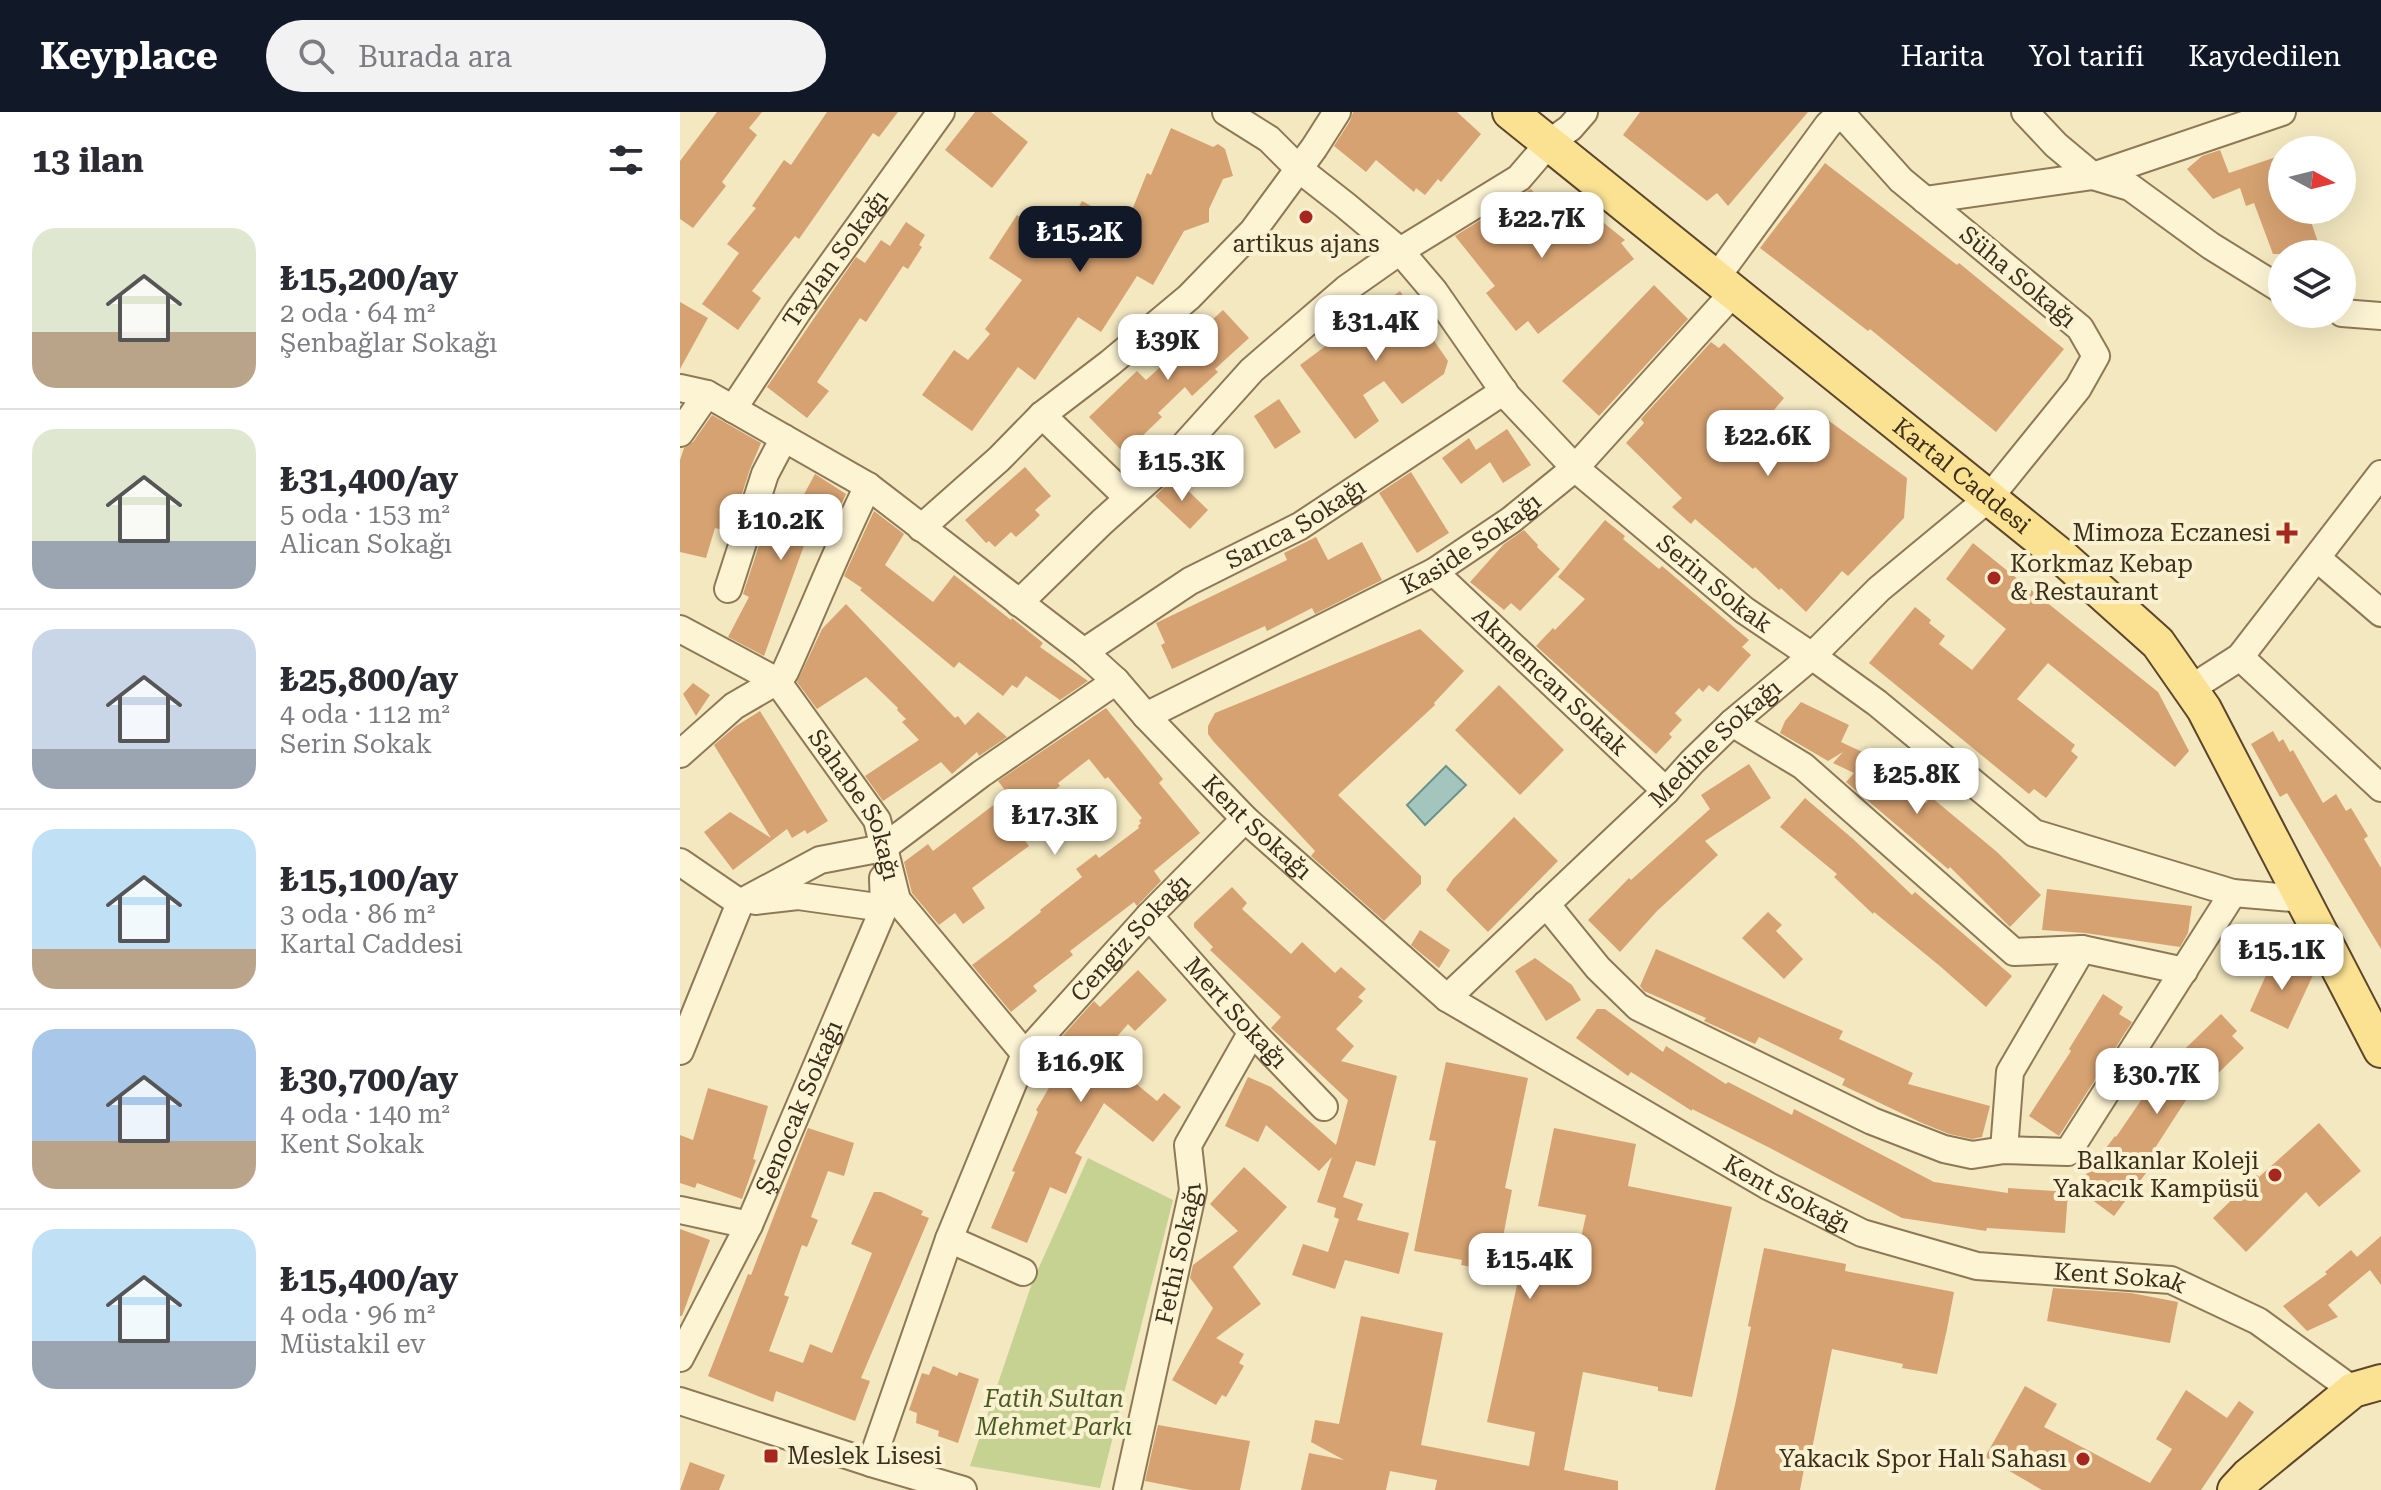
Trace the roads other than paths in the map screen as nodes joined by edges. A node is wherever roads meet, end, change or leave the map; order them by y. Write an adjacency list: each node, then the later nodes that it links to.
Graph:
1 (941, 112): 21 (street, Taylan Sokağı)
2 (1226, 112): 10 (street, Serin Sokak)
3 (1337, 112): 10 (street)
4 (1510, 112): 9 (main road, Kartal Caddesi)
5 (1584, 112): 9 (street)
6 (1841, 112): 12 (street, Süha Sokağı); 15 (street, Kaside Sokağı)
7 (2025, 112): 11 (street)
8 (2282, 112): 11 (street)
9 (1549, 143): 13 (street); 15 (main road, Kartal Caddesi)
10 (1299, 169): 13 (street, Serin Sokak); 22 (street)
11 (2093, 176): 12 (street); 14 (street)
12 (1925, 200): 29 (street, Süha Sokağı)
13 (1400, 251): 19 (street, Serin Sokak); 28 (street)
14 (2268, 281)
15 (1725, 285): 25 (street, Kaside Sokağı); 29 (main road, Kartal Caddesi)
16 (2356, 314): 17 (street)
17 (2381, 316)
18 (680, 388): 20 (street, Kent Sokağı)
19 (1504, 391): 25 (street, Serin Sokak); 37 (street, Sarıca Sokağı)
20 (707, 394): 21 (street, Kent Sokağı); 23 (street)
21 (733, 409): 24 (street, Kent Sokağı)
22 (1042, 415): 28 (street); 30 (street)
23 (680, 433)
24 (784, 438): 27 (street, Kent Sokağı); 33 (street)
25 (1575, 468): 32 (street, Kaside Sokağı); 38 (street, Serin Sokak)
26 (2381, 474): 31 (street)
27 (868, 486): 30 (street, Kent Sokağı); 40 (street)
28 (1128, 498): 34 (street)
29 (1989, 498): 38 (street, Medine Sokağı); 42 (main road, Kartal Caddesi)
30 (921, 528): 34 (street, Kent Sokağı)
31 (2317, 558): 35 (street); 39 (street)
32 (1434, 572): 43 (street, Kaside Sokağı); 47 (street, Akmencan Sokak)
33 (728, 589)
34 (1019, 603): 37 (street, Kent Sokağı)
35 (2381, 613)
36 (680, 629): 40 (street, Sahabe Sokağı)
37 (1084, 652): 41 (street, Kent Sokağı)
38 (1812, 656): 44 (street, Medine Sokağı); 51 (street, Serin Sokak)
39 (2240, 657): 42 (street); 46 (street)
40 (777, 681): 45 (street); 49 (street, Sahabe Sokağı)
41 (1116, 681): 43 (street, Kent Sokağı); 49 (street)
42 (2190, 689): 52 (main road, Kartal Caddesi)
43 (1146, 716): 48 (street, Kent Sokağı)
44 (1732, 723): 47 (street, Medine Sokağı); 57 (street)
45 (680, 754)
46 (2381, 788)
47 (1666, 791): 54 (street, Medine Sokağı)
48 (1245, 819): 56 (street, Cengiz Sokağı); 59 (street, Kent Sokağı)
49 (883, 848): 53 (street); 55 (street, Şenocak Sokağı); 63 (street, Sahabe Sokağı)
50 (680, 862): 53 (street)
51 (2233, 893): 52 (street, Serin Sokak); 58 (street)
52 (2303, 899): 61 (main road, Kartal Caddesi)
53 (740, 903): 55 (street); 62 (street)
54 (1546, 904): 59 (street, Medine Sokağı); 65 (street)
55 (884, 908): 67 (street, Şenocak Sokağı)
56 (1149, 916): 60 (street, Mert Sokağı); 63 (street, Cengiz Sokağı)
57 (2082, 949): 58 (street); 65 (street)
58 (2184, 971): 65 (street)
59 (1447, 998): 68 (street, Kent Sokağı)
60 (1252, 1032): 64 (street, Mert Sokağı); 76 (street, Fethi Sokağı)
61 (2381, 1050)
62 (680, 1051)
63 (1025, 1054): 69 (street, Cengiz Sokağı)
64 (1324, 1107)
65 (2004, 1150)
66 (680, 1210): 67 (street)
67 (749, 1225): 71 (street, Şenocak Sokağı)
68 (1862, 1233): 72 (street, Kent Sokak)
69 (949, 1239): 70 (street); 74 (street, Cengiz Sokağı)
70 (1023, 1272)
71 (680, 1358)
72 (2367, 1386): 77 (main road)
73 (680, 1401): 74 (street)
74 (871, 1463): 75 (street)
75 (963, 1490)
76 (1127, 1490)
77 (2235, 1490)

